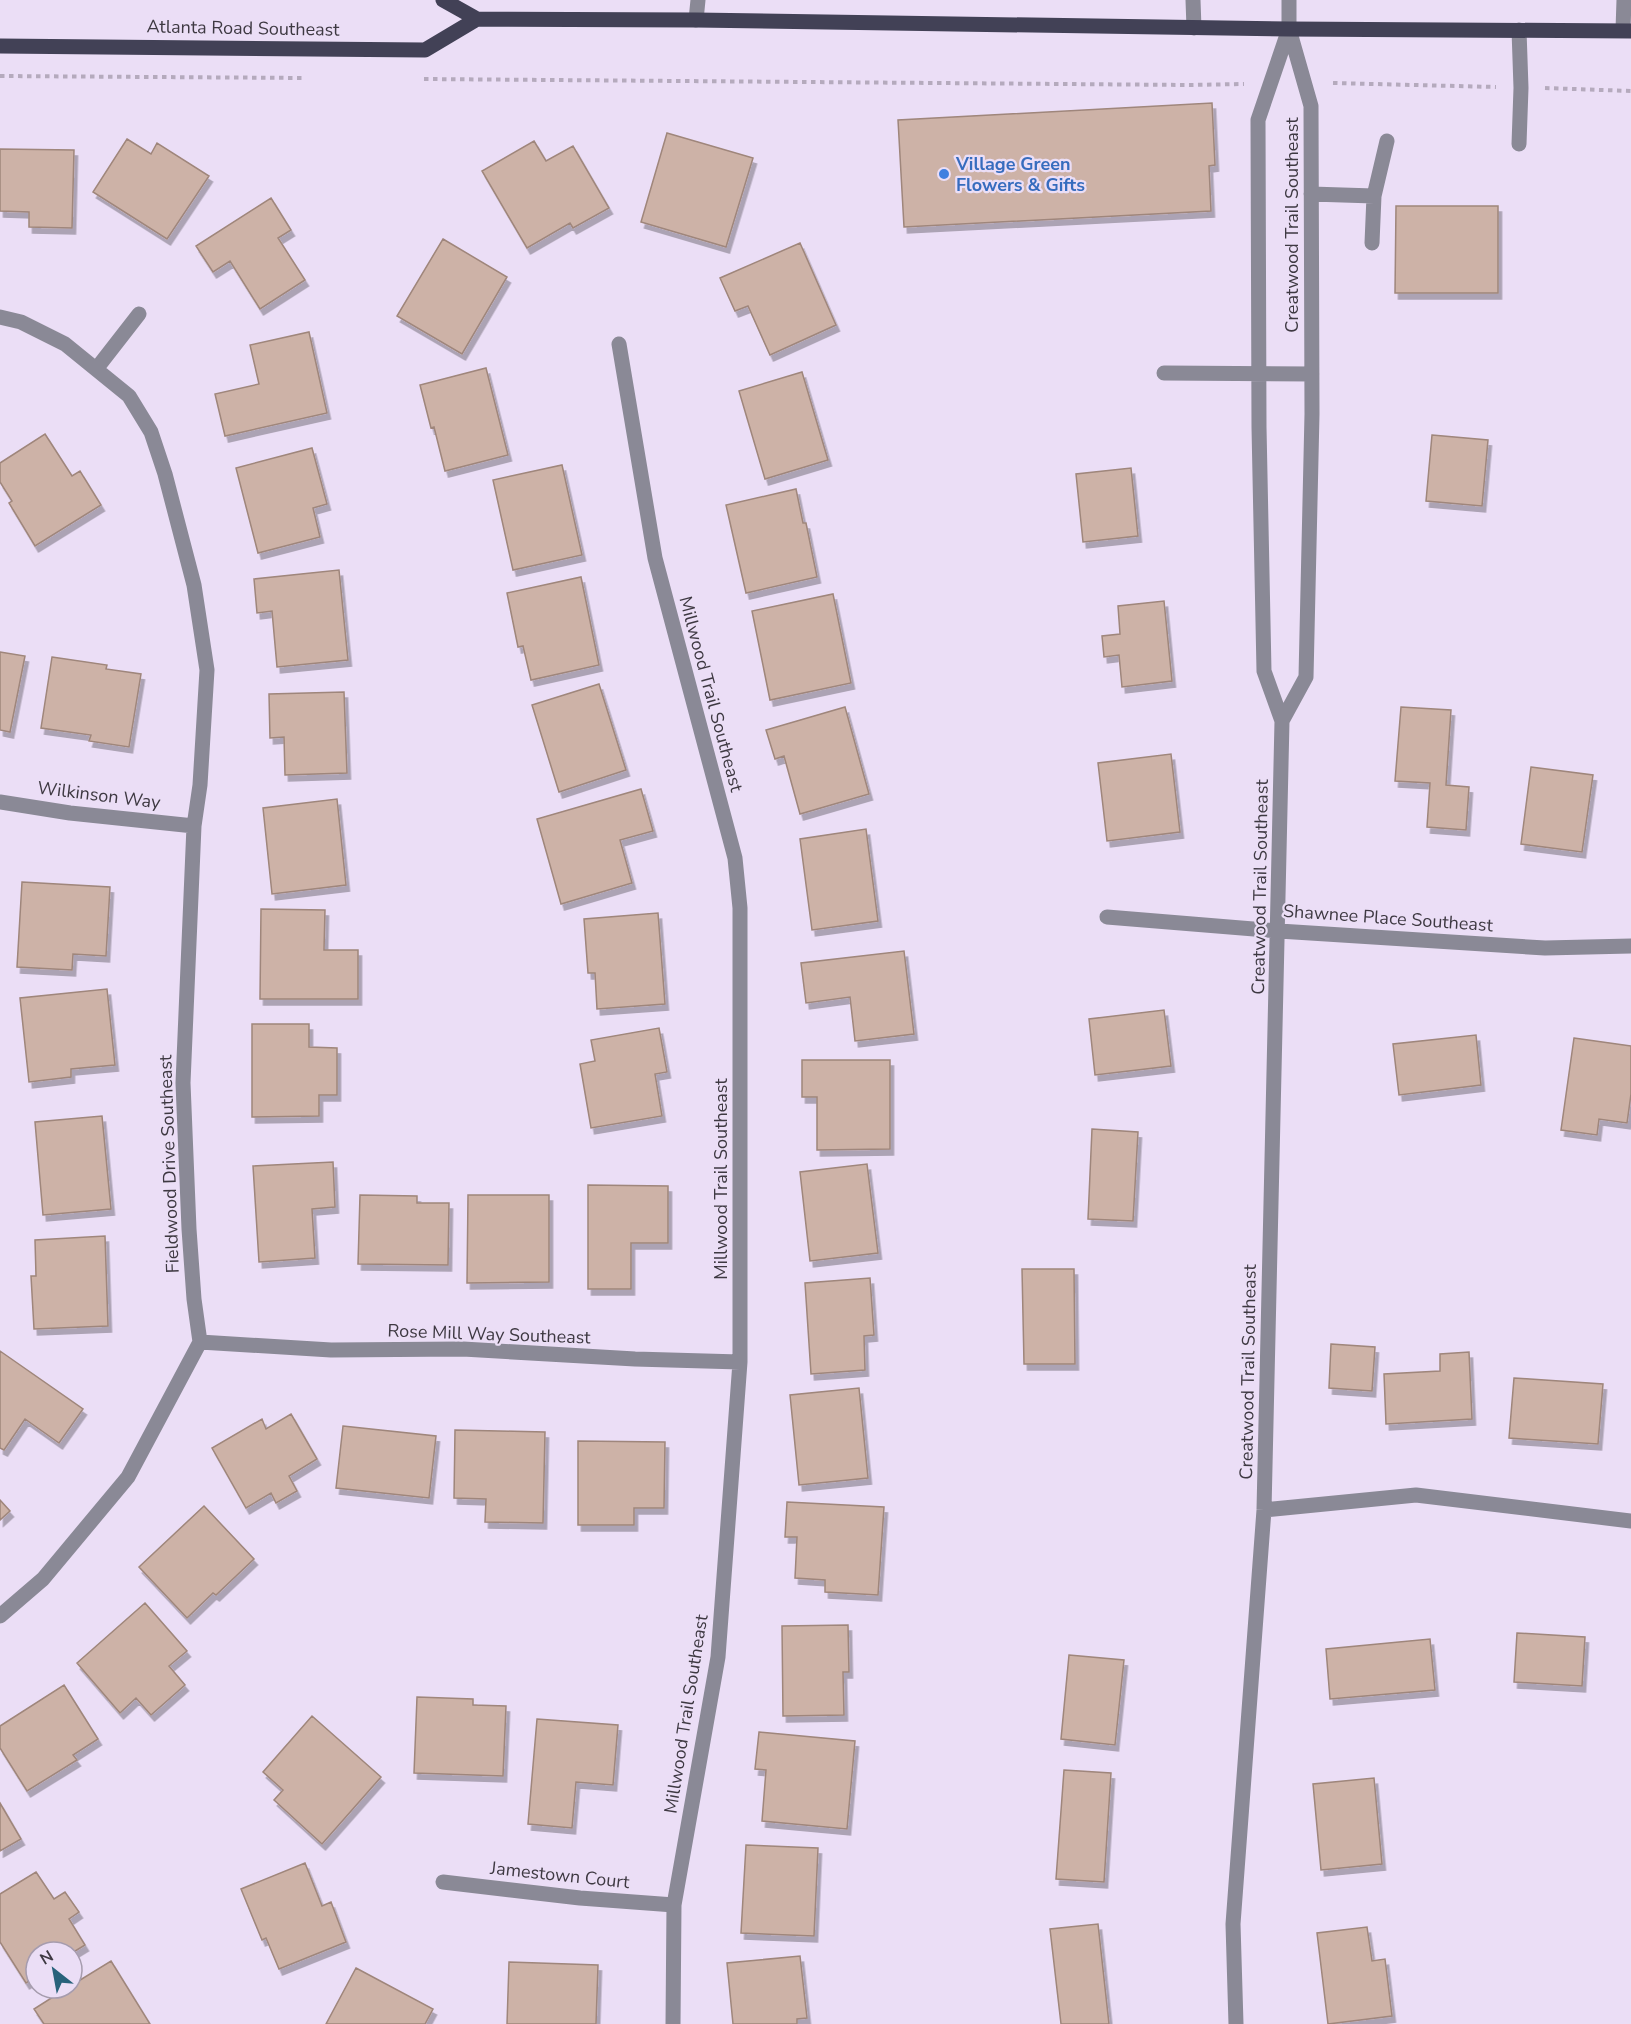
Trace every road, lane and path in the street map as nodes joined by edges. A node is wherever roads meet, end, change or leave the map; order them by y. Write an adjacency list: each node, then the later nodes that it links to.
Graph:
1 (443, 0): 6 (main road)
2 (698, 0): 7 (street)
3 (1193, 0): 8 (street)
4 (1289, 0): 9 (street)
5 (1624, 0): 11 (street)
6 (477, 19): 7 (main road); 12 (main road, Atlanta Road Southeast)
7 (696, 20): 8 (main road)
8 (1194, 28): 9 (main road)
9 (1289, 29): 10 (main road); 16 (street, Creatwood Trail Southeast); 17 (street, Creatwood Trail Southeast)
10 (1519, 30): 11 (main road); 18 (street)
11 (1627, 31)
12 (0, 45)
13 (0, 76): 14 (path)
14 (310, 78)
15 (414, 79): 17 (path)
16 (1304, 82): 18 (path); 22 (street, Creatwood Trail Southeast)
17 (1270, 83): 30 (street, Creatwood Trail Southeast)
18 (1521, 88): 19 (path); 21 (street)
19 (1631, 91)
20 (1387, 141): 23 (street)
21 (1519, 144)
22 (1311, 194): 23 (street); 31 (street, Creatwood Trail Southeast)
23 (1374, 196): 24 (street)
24 (1372, 243)
25 (139, 314): 28 (street)
26 (0, 317): 28 (street)
27 (619, 344): 39 (street, Millwood Trail Southeast)
28 (97, 368): 34 (street, Fieldwood Drive Southeast)
29 (1164, 373): 30 (street)
30 (1259, 374): 31 (street); 32 (street, Creatwood Trail Southeast)
31 (1312, 374): 32 (street, Creatwood Trail Southeast)
32 (1282, 721): 36 (street, Creatwood Trail Southeast)
33 (0, 802): 34 (street, Wilkinson Way)
34 (194, 826): 38 (street, Fieldwood Drive Southeast)
35 (1107, 917): 36 (street, Shawnee Place Southeast)
36 (1279, 931): 37 (street, Shawnee Place Southeast); 40 (street, Creatwood Trail Southeast)
37 (1631, 946)
38 (200, 1342): 39 (street, Rose Mill Way Southeast); 42 (street)
39 (740, 1362): 44 (street, Millwood Trail Southeast)
40 (1264, 1510): 41 (street); 46 (street, Creatwood Trail Southeast)
41 (1631, 1521)
42 (0, 1616)
43 (443, 1882): 44 (street, Jamestown Court)
44 (674, 1905): 45 (street, Millwood Trail Southeast)
45 (673, 2024)
46 (1236, 2024)

